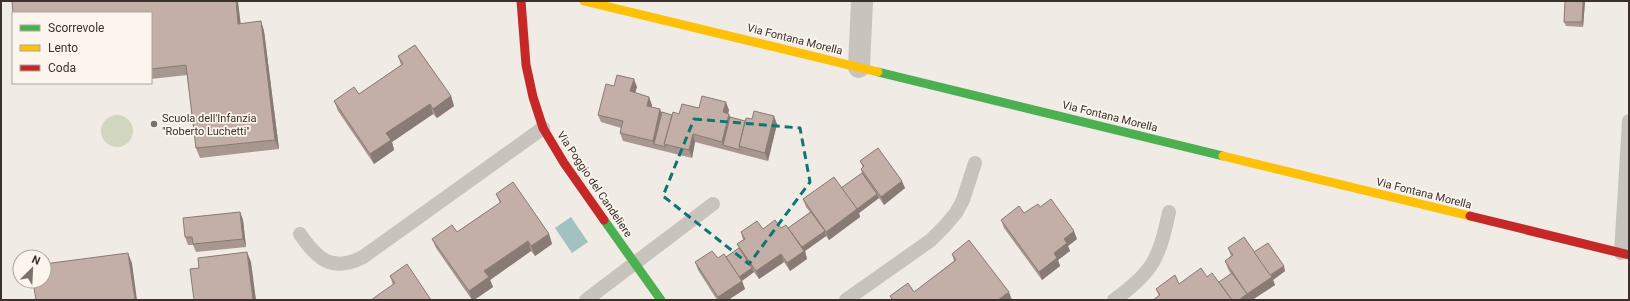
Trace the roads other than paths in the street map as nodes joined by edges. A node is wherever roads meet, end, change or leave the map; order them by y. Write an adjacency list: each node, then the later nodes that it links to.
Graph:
1 (521, 1): 6 (street, Via Poggio del Candeliere)
2 (584, 1): 4 (street, Via Fontana Morella)
3 (862, 1): 4 (street)
4 (859, 67): 11 (street, Via Fontana Morella)
5 (1629, 121): 11 (lane)
6 (543, 128): 10 (lane); 12 (street, Via Poggio del Candeliere)
7 (975, 163): 15 (lane)
8 (713, 204): 12 (lane)
9 (1169, 212): 16 (lane)
10 (300, 234)
11 (1625, 254)
12 (635, 263): 13 (lane); 14 (street, Via Poggio del Candeliere)
13 (586, 300)
14 (662, 300)
15 (846, 300)
16 (1114, 300)

